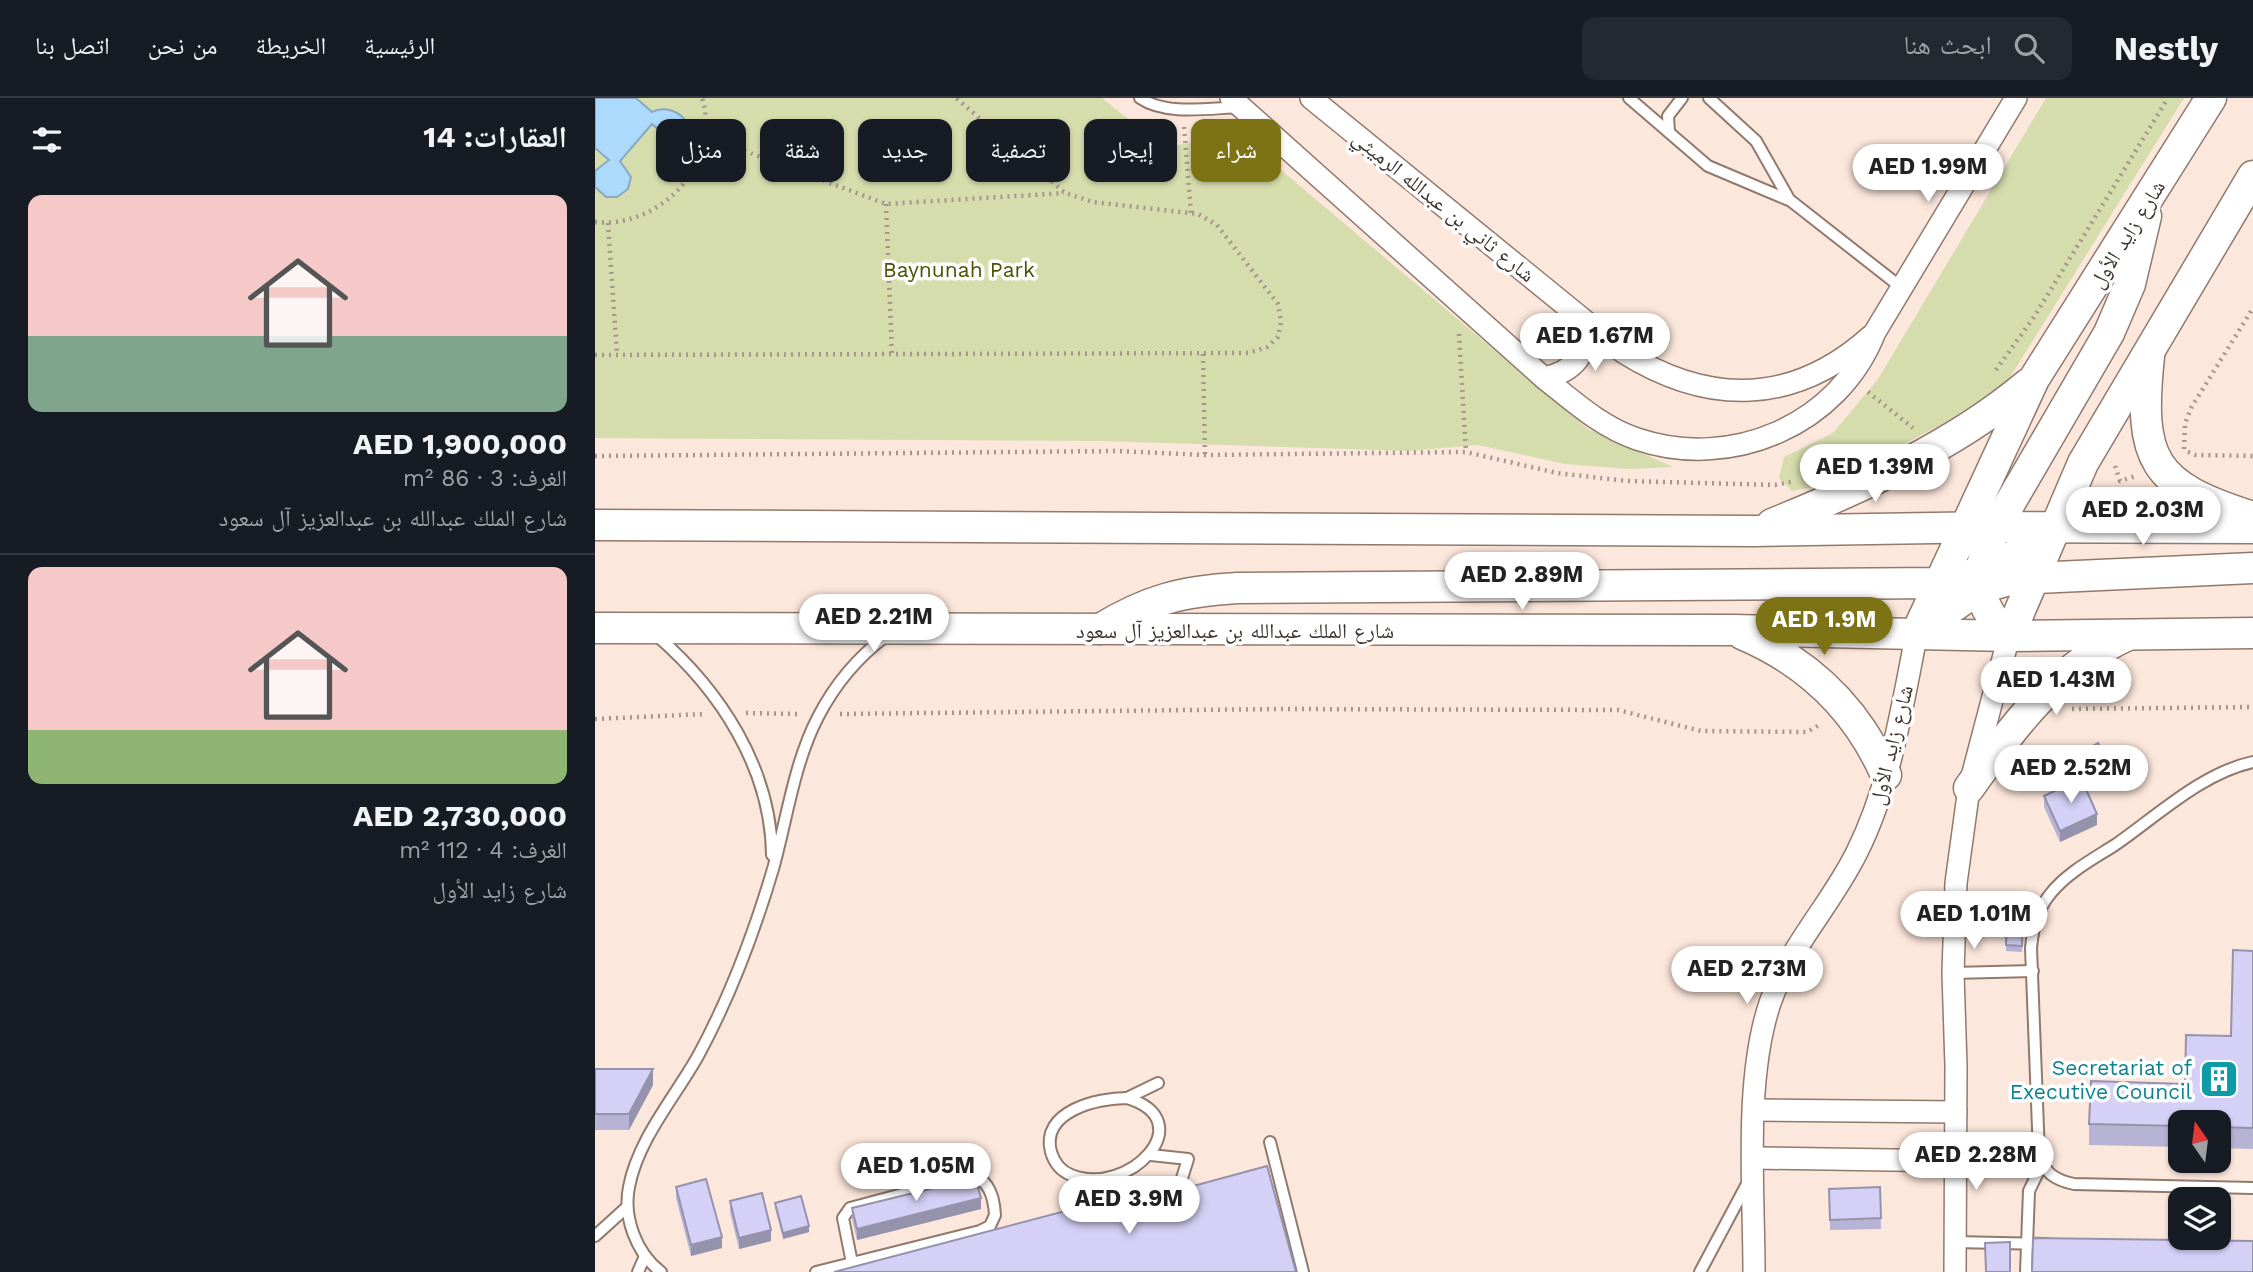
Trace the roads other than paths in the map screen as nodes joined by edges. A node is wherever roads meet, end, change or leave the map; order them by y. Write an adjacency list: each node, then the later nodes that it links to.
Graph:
1 (1140, 98): 8 (lane)
2 (1311, 98): 14 (street, شارع ثاني بن عبدالله الرميثي)
3 (1629, 98): 9 (lane)
4 (1682, 98): 9 (lane)
5 (1709, 98): 11 (lane)
6 (2016, 98): 13 (street, شارع ثاني بن عبدالله الرميثي)
7 (2211, 98): 12 (main road, شارع زايد الأول)
8 (1236, 102): 17 (street, شارع ثاني بن عبدالله الرميثي)
9 (1669, 132): 11 (lane)
10 (2253, 176): 16 (main road)
11 (1791, 201): 13 (lane)
12 (2148, 201): 18 (main road, شارع زايد الأول); 21 (main road)
13 (1902, 288): 15 (street, شارع ثاني بن عبدالله الرميثي)
14 (1587, 323): 15 (street, شارع ثاني بن عبدالله الرميثي); 17 (street)
15 (1875, 332): 17 (street, شارع ثاني بن عبدالله الرميثي)
16 (2150, 346): 19 (main road); 22 (main road)
17 (1544, 377)
18 (2034, 379): 23 (main road, شارع زايد الأول); 25 (main road)
19 (2253, 517)
20 (595, 525): 25 (main road)
21 (1996, 527): 22 (main road); 23 (main road); 28 (main road)
22 (2055, 527): 24 (main road); 27 (main road); 28 (main road)
23 (1965, 528): 25 (main road); 29 (main road, شارع زايد الأول)
24 (2253, 528)
25 (1755, 531)
26 (2253, 568): 27 (main road)
27 (2034, 576): 28 (main road); 38 (main road)
28 (1979, 581): 29 (main road); 35 (main road); 38 (main road)
29 (1938, 583): 33 (main road); 35 (main road, شارع زايد الأول)
30 (595, 628): 31 (main road, شارع الملك عبدالله بن عبدالعزيز آل سعود)
31 (649, 628): 32 (main road, شارع الملك عبدالله بن عبدالعزيز آل سعود); 42 (lane)
32 (896, 629): 33 (main road, شارع الملك عبدالله بن عبدالعزيز آل سعود); 42 (lane)
33 (1100, 629): 34 (main road, شارع الملك عبدالله بن عبدالعزيز آل سعود)
34 (1732, 630): 35 (main road, شارع الملك عبدالله بن عبدالعزيز آل سعود); 40 (main road)
35 (1917, 632): 38 (main road, شارع الملك عبدالله بن عبدالعزيز آل سعود); 40 (street, شارع زايد الأول)
36 (2134, 633): 37 (main road, شارع الملك عبدالله بن عبدالعزيز آل سعود); 38 (main road, شارع الملك عبدالله بن عبدالعزيز آل سعود); 41 (main road)
37 (2253, 633)
38 (2009, 636): 41 (street)
39 (2253, 762): 43 (lane)
40 (1886, 775): 47 (street, شارع زايد الأول)
41 (1969, 788): 44 (street)
42 (773, 869): 55 (lane)
43 (2033, 971): 44 (lane); 53 (lane)
44 (1953, 973): 48 (street)
45 (1159, 1083): 46 (lane)
46 (1127, 1098): 50 (lane); 50 (lane)
47 (1755, 1110): 48 (street); 52 (street, شارع زايد الأول)
48 (1956, 1112): 51 (street)
49 (1270, 1142): 66 (lane)
50 (1151, 1155): 56 (lane)
51 (1955, 1161): 52 (street); 58 (street)
52 (1754, 1164): 67 (lane); 68 (street, شارع زايد الأول)
53 (2042, 1164): 54 (lane); 59 (lane)
54 (2253, 1188)
55 (627, 1207): 57 (lane); 61 (lane)
56 (1183, 1220)
57 (595, 1236)
58 (1955, 1242): 59 (lane); 69 (street)
59 (2027, 1244): 60 (lane); 70 (lane)
60 (2053, 1244)
61 (645, 1256): 63 (lane); 64 (lane)
62 (852, 1263): 62 (lane); 65 (lane)
63 (638, 1272)
64 (661, 1272)
65 (817, 1272)
66 (1303, 1272)
67 (1700, 1272)
68 (1754, 1272)
69 (1955, 1272)
70 (2026, 1272)

